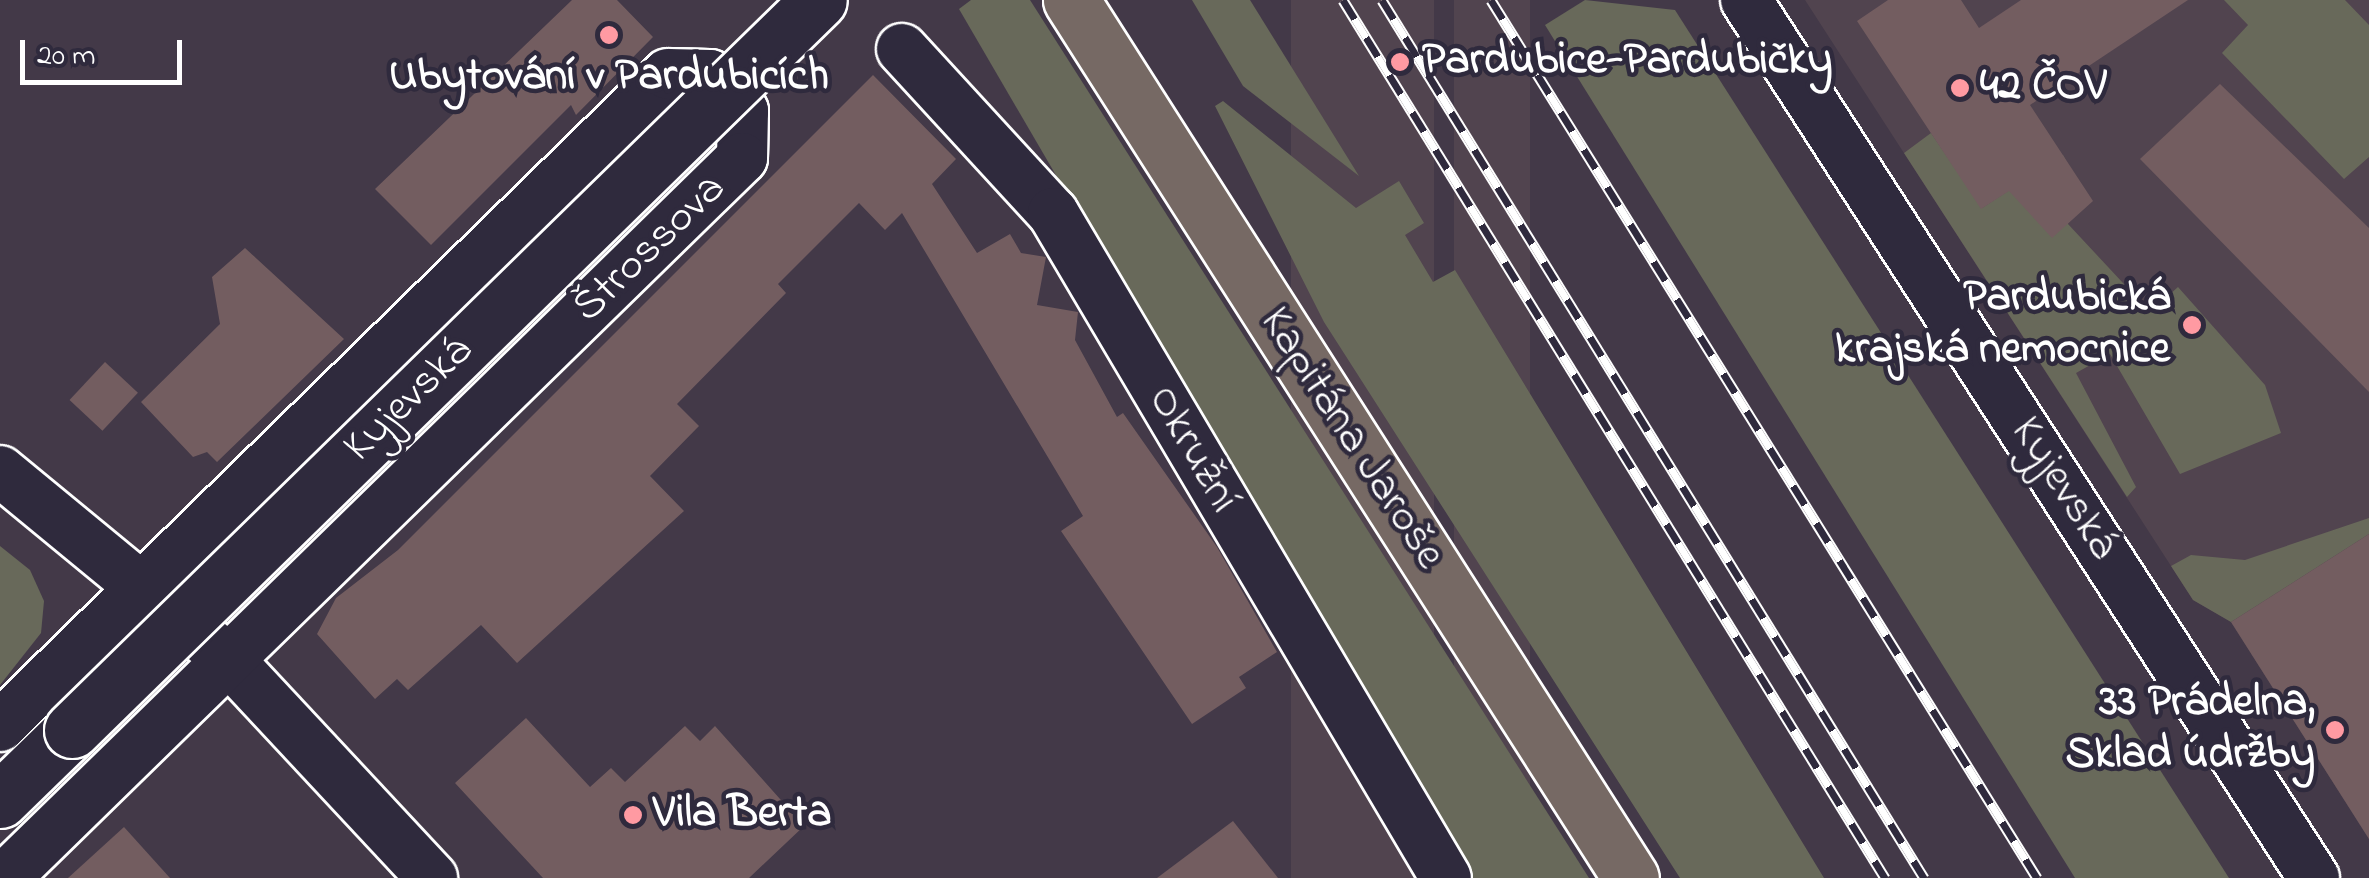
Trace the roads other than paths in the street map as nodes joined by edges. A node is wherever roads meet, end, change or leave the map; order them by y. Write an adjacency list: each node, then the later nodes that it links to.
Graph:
1 (819, 0): 9 (street, Kyjevská, bridge)
2 (1071, 0): 13 (main road, Kapitána Jaroše)
3 (1746, 0): 14 (street, Kyjevská)
4 (902, 48): 12 (street, Okružní)
5 (0, 471): 6 (street)
6 (142, 584): 7 (street); 7 (street, Štrossova); 8 (street, Štrossova)
7 (229, 660): 10 (street, Štrossova); 11 (street)
8 (0, 726)
9 (0, 800)
10 (6, 878)
11 (432, 878)
12 (1446, 878)
13 (1631, 878)
14 (2314, 878)

